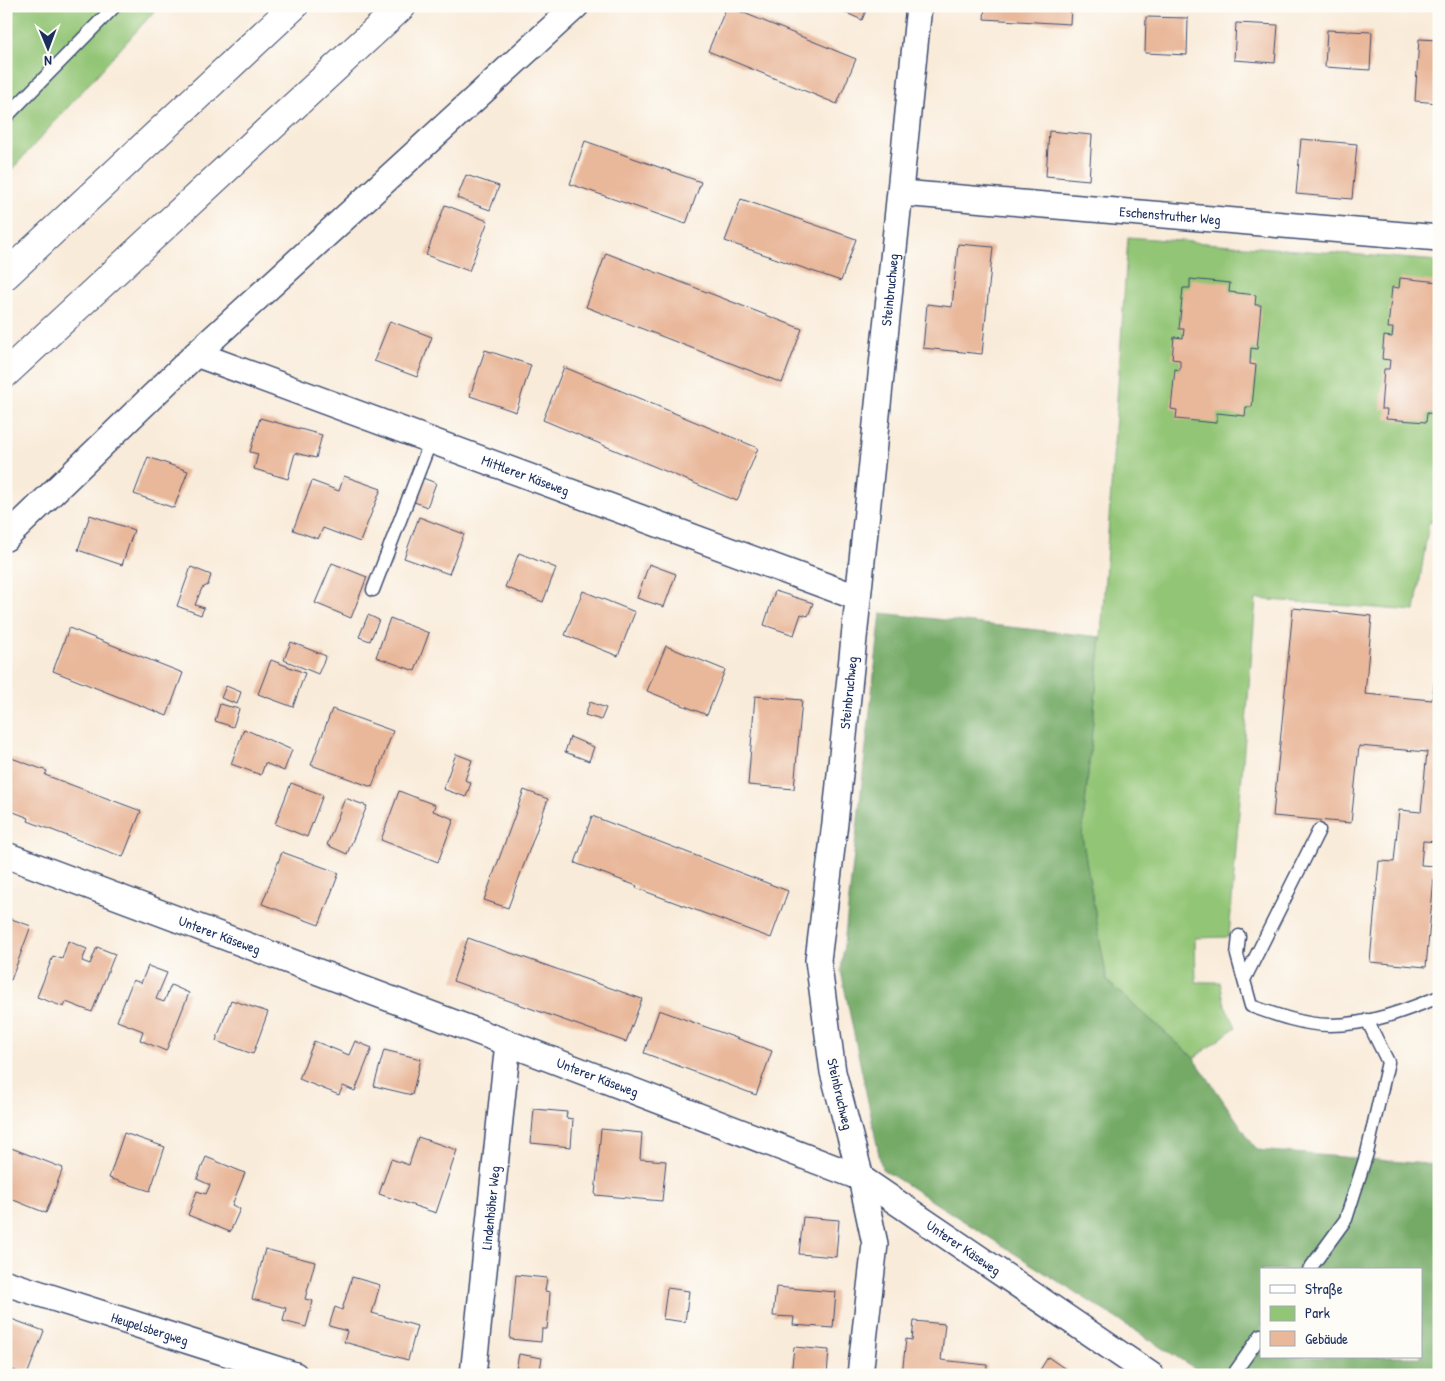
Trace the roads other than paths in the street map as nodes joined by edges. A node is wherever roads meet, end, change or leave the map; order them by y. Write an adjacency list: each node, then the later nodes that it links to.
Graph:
1 (115, 6): 6 (lane)
2 (294, 6): 9 (highway)
3 (402, 6): 11 (highway)
4 (576, 6): 10 (street)
5 (920, 6): 7 (street, Steinbruchweg)
6 (6, 117)
7 (901, 193): 8 (street, Eschenstruther Weg); 15 (street, Steinbruchweg)
8 (1439, 238)
9 (6, 275)
10 (196, 354): 12 (street, Mittlerer Käseweg); 13 (street)
11 (6, 373)
12 (431, 440): 14 (lane); 15 (street, Mittlerer Käseweg)
13 (6, 538)
14 (373, 590)
15 (856, 597): 23 (street, Steinbruchweg)
16 (1319, 830): 19 (lane)
17 (6, 855): 22 (street, Unterer Käseweg)
18 (1239, 936): 19 (lane)
19 (1244, 980): 21 (lane)
20 (1439, 997): 21 (lane)
21 (1367, 1020): 24 (lane)
22 (508, 1043): 23 (street, Unterer Käseweg); 28 (street, Lindenhöher Weg)
23 (861, 1178): 29 (street, Steinbruchweg); 30 (street, Unterer Käseweg)
24 (1310, 1268)
25 (6, 1283): 27 (street, Heupelsbergweg)
26 (1260, 1337): 31 (lane)
27 (295, 1375)
28 (473, 1375)
29 (860, 1375)
30 (1151, 1375)
31 (1233, 1375)

